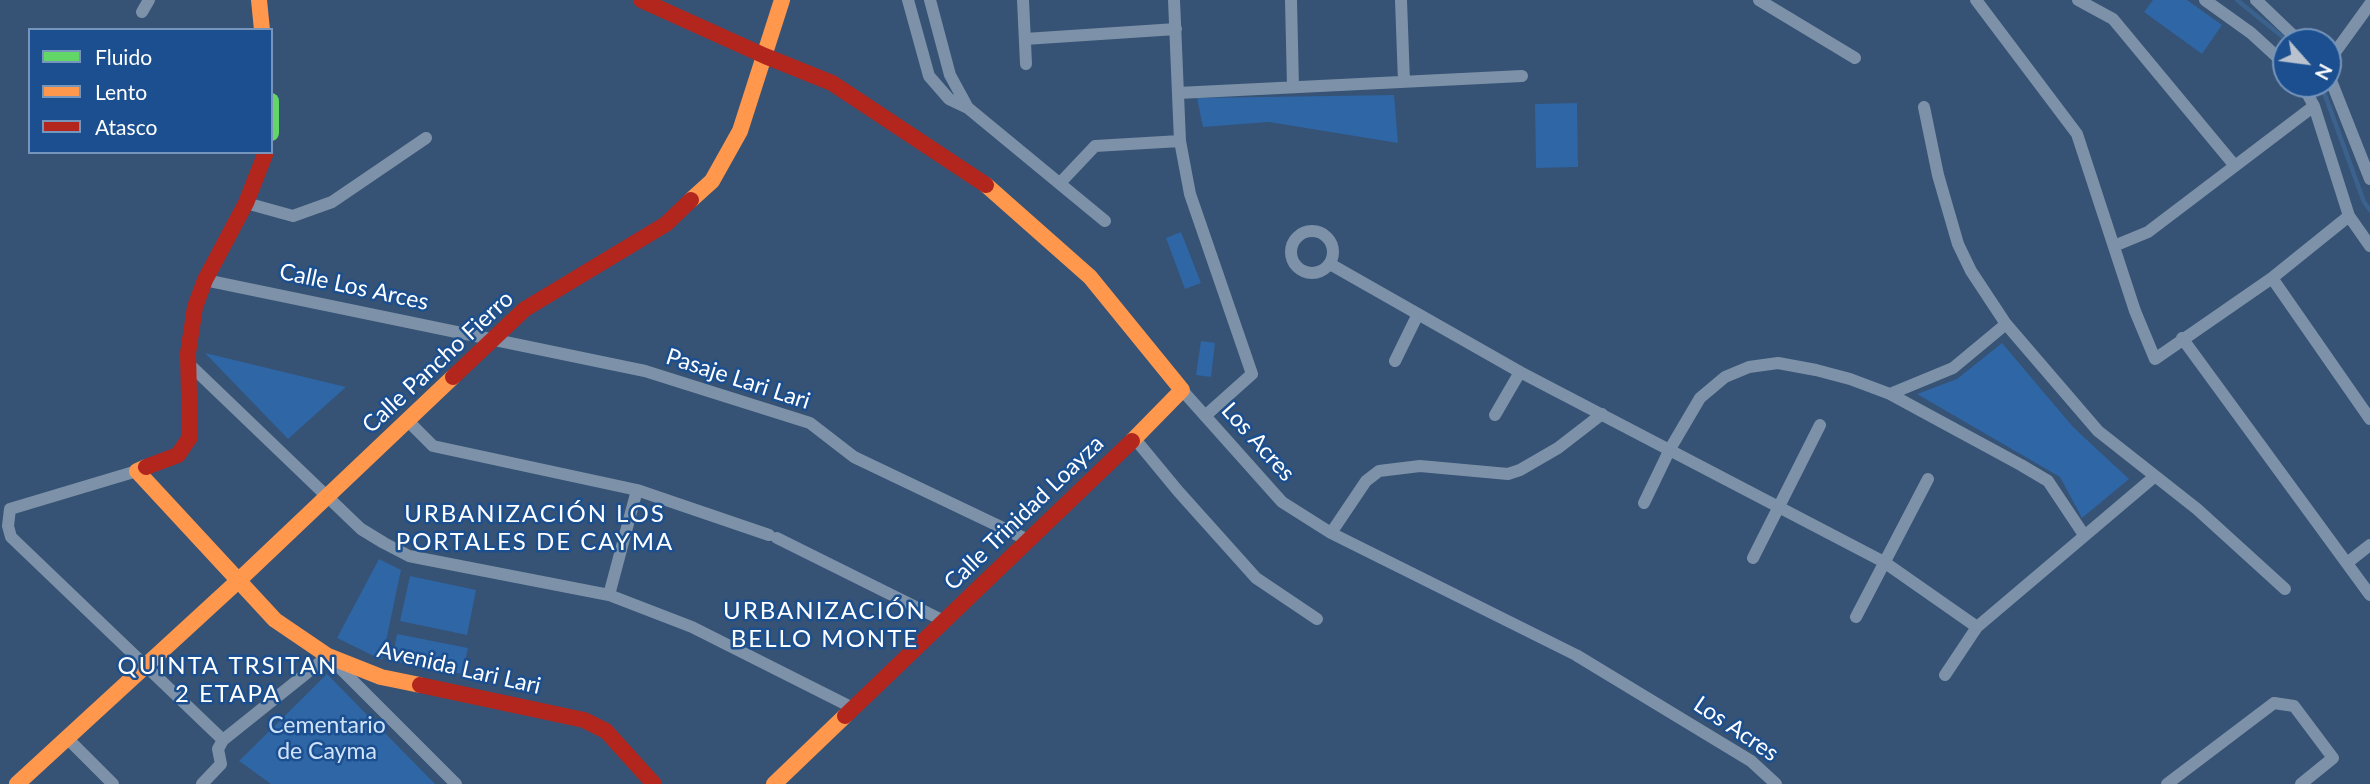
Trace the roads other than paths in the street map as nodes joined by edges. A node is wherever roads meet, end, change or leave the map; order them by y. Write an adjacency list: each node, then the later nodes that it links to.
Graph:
1 (149, 0): 17 (street)
2 (259, 0): 18 (street)
3 (641, 0): 24 (street, Los Acres)
4 (782, 0): 24 (street, Calle Pancho Fierro)
5 (908, 0): 35 (street)
6 (930, 0): 35 (street)
7 (1023, 0): 21 (street)
8 (1174, 0): 20 (street)
9 (1291, 0): 29 (street)
10 (1402, 0): 28 (street)
11 (1759, 0): 25 (street)
12 (1976, 0): 45 (street)
13 (2078, 0): 39 (street)
14 (2205, 0): 23 (street)
15 (2256, 0): 19 (street)
16 (2370, 4): 22 (street)
17 (142, 12)
18 (262, 28)
19 (2285, 28)
20 (1175, 29): 21 (street); 30 (street)
21 (1025, 38): 26 (street)
22 (2342, 43)
23 (2272, 52)
24 (765, 57): 53 (street, Calle Pancho Fierro); 57 (street, Los Acres)
25 (1855, 58)
26 (1026, 64)
27 (1522, 76): 28 (street)
28 (1404, 82): 29 (street)
29 (1293, 87): 30 (street)
30 (1178, 93): 37 (street)
31 (2310, 98): 33 (street)
32 (2338, 98): 40 (street)
33 (2314, 106): 39 (street); 43 (street)
34 (1924, 107): 51 (street)
35 (968, 108): 41 (street)
36 (426, 138): 42 (street)
37 (1180, 141): 41 (street); 61 (street)
38 (265, 154): 42 (street)
39 (2235, 166): 45 (street)
40 (2369, 174)
41 (1060, 183): 44 (street)
42 (246, 203): 49 (street)
43 (2349, 216): 46 (street); 48 (street)
44 (1105, 221)
45 (2113, 246): 52 (street)
46 (2370, 246)
47 (1330, 264): 50 (street)
48 (2272, 278): 52 (street); 62 (street)
49 (205, 280): 53 (street, Calle Los Arces); 55 (street)
50 (1418, 314): 54 (street); 56 (street)
51 (2006, 324): 58 (street); 68 (street)
52 (2182, 338): 81 (street)
53 (493, 339): 63 (street, Calle Pancho Fierro); 77 (street, Pasaje Lari Lari)
54 (1395, 361)
55 (188, 363): 67 (street); 71 (street)
56 (1520, 372): 59 (street); 60 (street)
57 (1182, 390): 61 (street, Los Acres); 65 (street, Calle Trinidad Loayza)
58 (1890, 394): 66 (street); 76 (street)
59 (1602, 414): 66 (street); 75 (street)
60 (1495, 415)
61 (1205, 416): 75 (street, Los Acres)
62 (2370, 419)
63 (407, 420): 70 (street); 71 (street, Calle Pancho Fierro)
64 (1821, 425): 74 (street)
65 (1135, 439): 77 (street, Calle Trinidad Loayza); 87 (street)
66 (1671, 449): 72 (street); 74 (street)
67 (137, 471): 73 (street); 82 (street, Avenida Lari Lari)
68 (2154, 477): 76 (street); 83 (street)
69 (1928, 479): 80 (street)
70 (637, 490): 84 (street); 88 (street)
71 (327, 496): 82 (street, Calle Pancho Fierro); 84 (street)
72 (1644, 503)
73 (5, 505): 91 (street)
74 (1780, 507): 79 (street); 80 (street)
75 (1331, 533): 104 (street, Los Acres)
76 (2084, 535): 89 (street)
77 (1028, 540): 88 (street, Calle Trinidad Loayza)
78 (2370, 545): 81 (street)
79 (1753, 558)
80 (1884, 562): 86 (street); 89 (street)
81 (2347, 563): 85 (street)
82 (238, 581): 90 (street, Avenida Lari Lari); 91 (street, Calle Pancho Fierro)
83 (2285, 589)
84 (609, 595): 95 (street)
85 (2370, 595)
86 (1856, 617)
87 (1317, 620)
88 (944, 621): 95 (street, Calle Trinidad Loayza)
89 (1977, 627): 93 (street)
90 (328, 656): 92 (street, Avenida Lari Lari); 94 (street); 97 (street)
91 (144, 667): 96 (street, Calle Pancho Fierro); 97 (street)
92 (374, 674): 94 (street); 102 (street, Avenida Lari Lari)
93 (1945, 675)
94 (360, 688): 101 (street)
95 (853, 708): 103 (street, Calle Trinidad Loayza)
96 (67, 738): 98 (street, Calle Pancho Fierro); 99 (street)
97 (223, 740): 100 (street)
98 (17, 784)
99 (113, 784)
100 (202, 784)
101 (456, 784)
102 (654, 784)
103 (774, 784)
104 (1776, 784)
105 (2167, 784): 106 (street)
106 (2301, 784)

